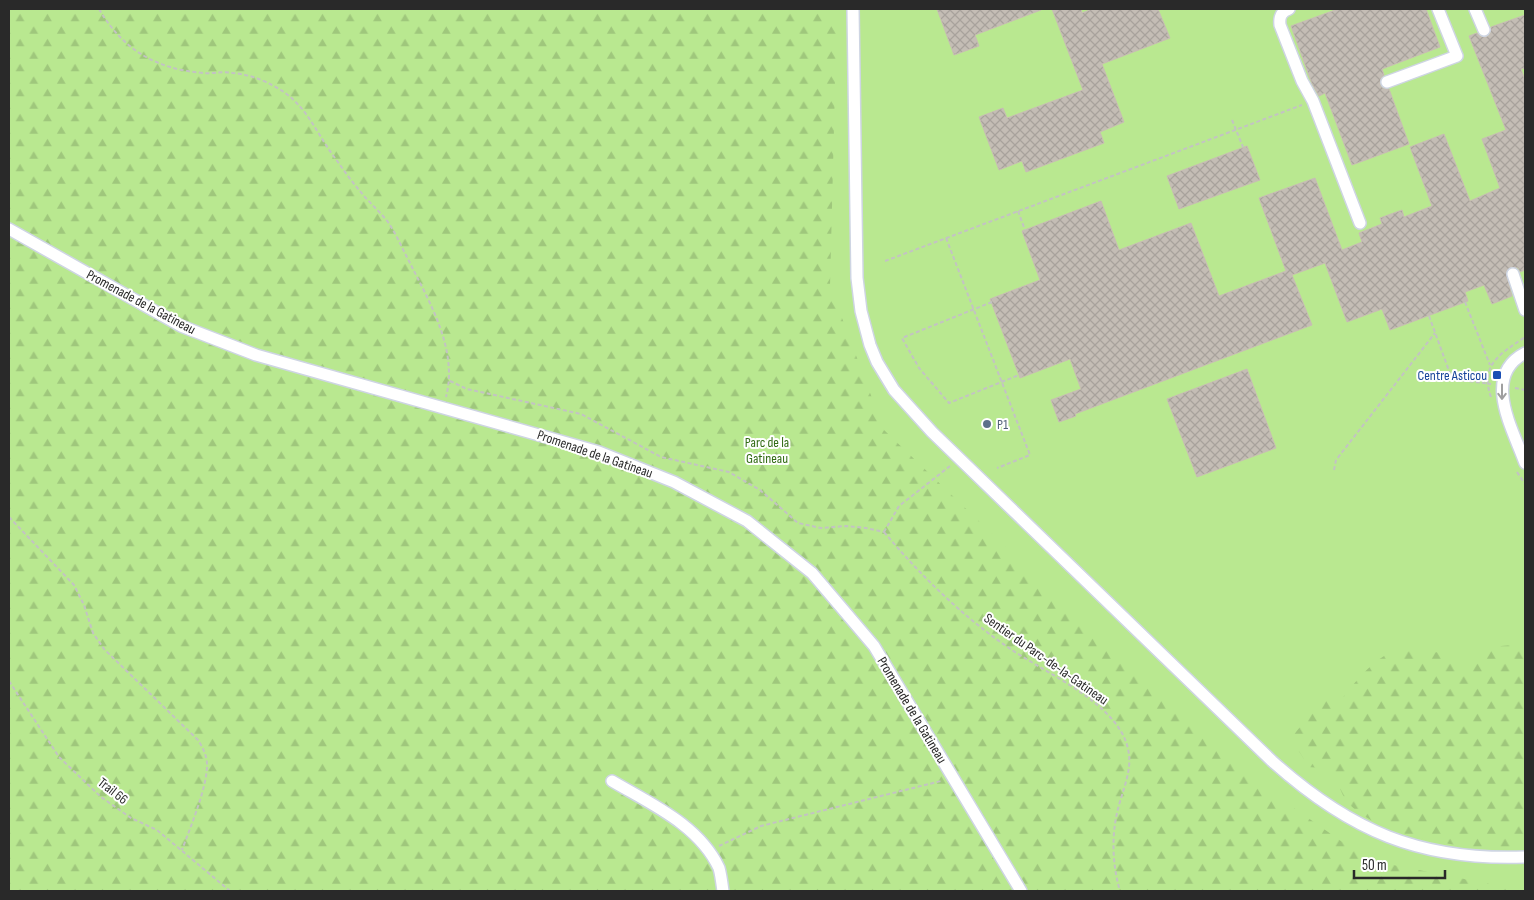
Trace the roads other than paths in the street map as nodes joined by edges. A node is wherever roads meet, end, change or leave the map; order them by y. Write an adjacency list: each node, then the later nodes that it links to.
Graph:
1 (853, 9): 14 (street)
2 (1289, 9): 7 (street)
3 (1438, 9): 6 (street)
4 (1475, 9): 5 (street)
5 (1484, 30)
6 (1387, 82)
7 (1360, 223)
8 (9, 229): 16 (street, Promenade de la Gatineau)
9 (1513, 274): 10 (street)
10 (1525, 310)
11 (1525, 353): 12 (street, one-way to 12)
12 (1525, 464)
13 (612, 781): 15 (street)
14 (1525, 857)
15 (723, 891)
16 (1021, 891)

